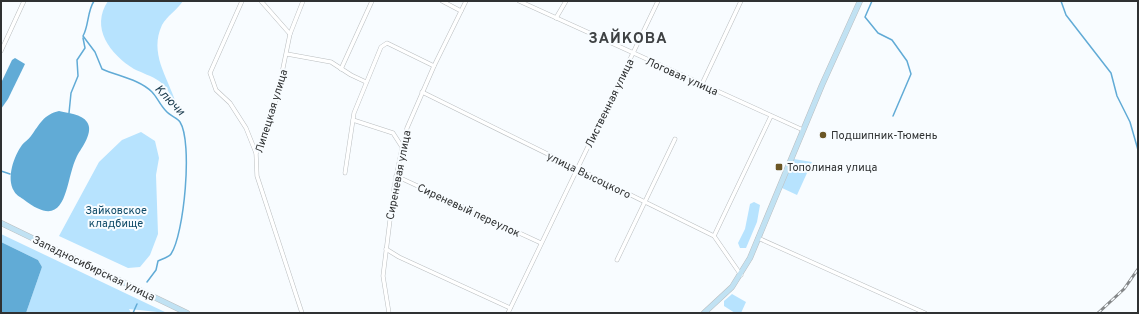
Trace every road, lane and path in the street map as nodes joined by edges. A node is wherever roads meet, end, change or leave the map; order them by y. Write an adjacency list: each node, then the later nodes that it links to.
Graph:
1 (24, 1): 16 (street)
2 (242, 1): 29 (street)
3 (261, 1): 15 (street)
4 (304, 1): 15 (street, Липецкая улица)
5 (372, 1): 20 (street)
6 (442, 1): 13 (street)
7 (466, 1): 13 (street, Сиреневая улица)
8 (519, 1): 14 (street, Логовая улица)
9 (566, 1): 14 (street)
10 (658, 1): 18 (street, Лиственная улица)
11 (741, 1): 22 (street)
12 (860, 1): 26 (main road)
13 (461, 11): 19 (street, Сиреневая улица)
14 (556, 18): 18 (street, Логовая улица)
15 (290, 34): 17 (street, Липецкая улица)
16 (1, 51)
17 (287, 54): 20 (street); 29 (street, Липецкая улица)
18 (633, 54): 22 (street, Логовая улица); 30 (street, Лиственная улица)
19 (434, 66): 21 (street); 23 (street, Сиреневая улица)
20 (341, 69): 21 (street)
21 (366, 82): 25 (street)
22 (702, 84): 24 (street, Логовая улица)
23 (422, 92): 28 (street, Сиреневая улица); 30 (street, улица Высоцкого)
24 (771, 116): 26 (street, Логовая улица); 35 (street)
25 (353, 120): 28 (street); 31 (street)
26 (803, 130): 36 (main road)
27 (675, 139): 33 (street)
28 (402, 147): 32 (street, Сиреневая улица)
29 (256, 153): 43 (street, Липецкая улица)
30 (577, 169): 33 (street, улица Высоцкого); 37 (street, Лиственная улица)
31 (345, 173)
32 (396, 176): 37 (street, Сиреневый переулок); 38 (street, Сиреневая улица)
33 (646, 202): 35 (street, улица Высоцкого); 39 (street)
34 (1, 223): 42 (main road, Западносибирская улица)
35 (714, 236): 40 (street, улица Высоцкого)
36 (758, 238): 40 (main road); 47 (street)
37 (541, 243): 41 (street, Лиственная улица)
38 (386, 249): 41 (street); 44 (street, Сиреневая улица)
39 (617, 260)
40 (741, 275): 46 (main road)
41 (510, 308): 45 (street, Лиственная улица)
42 (187, 313)
43 (302, 313)
44 (389, 313)
45 (508, 313)
46 (704, 313)
47 (925, 313)

